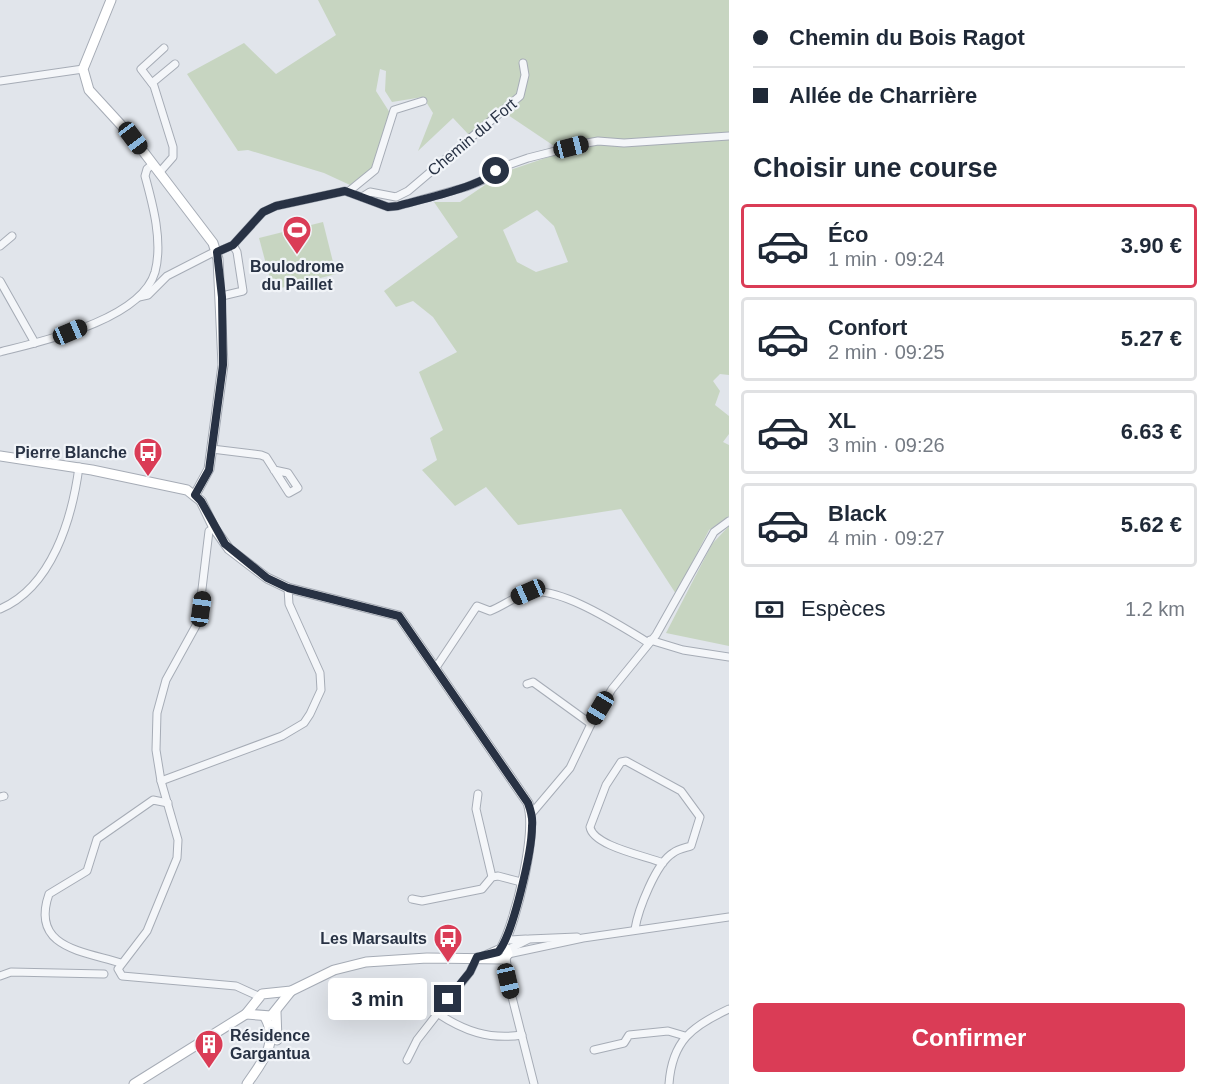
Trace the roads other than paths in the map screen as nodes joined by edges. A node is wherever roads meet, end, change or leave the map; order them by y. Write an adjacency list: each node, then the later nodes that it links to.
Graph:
1 (111, 0): 5 (street)
2 (164, 48): 7 (street)
3 (523, 63): 12 (street, Chemin du Fort)
4 (175, 64): 7 (street)
5 (83, 69): 6 (street); 10 (street)
6 (0, 81)
7 (152, 83): 10 (street)
8 (423, 101): 11 (street)
9 (729, 136): 12 (street)
10 (156, 168): 16 (street); 18 (street)
11 (348, 192): 12 (street); 14 (street)
12 (362, 197)
13 (12, 236): 15 (street)
14 (233, 245): 16 (street); 19 (street)
15 (0, 246)
16 (214, 252): 18 (street); 19 (street)
17 (0, 281): 20 (street)
18 (139, 297): 20 (street)
19 (222, 297): 22 (street)
20 (35, 343): 21 (street)
21 (0, 352)
22 (212, 449): 25 (street); 26 (street)
23 (0, 456): 24 (street)
24 (80, 467): 26 (street); 30 (street)
25 (274, 470)
26 (195, 495): 28 (street)
27 (729, 521): 31 (street)
28 (214, 528): 29 (street); 36 (street)
29 (288, 588): 33 (street); 36 (street)
30 (0, 609)
31 (650, 642): 32 (street); 33 (street); 35 (street)
32 (729, 657)
33 (435, 669): 39 (street)
34 (527, 684): 35 (street)
35 (591, 724): 39 (street)
36 (160, 781): 38 (street)
37 (478, 794): 41 (street)
38 (168, 803): 49 (street); 49 (street)
39 (532, 813): 42 (street)
40 (663, 863): 40 (street); 45 (street)
41 (492, 877): 42 (street); 43 (street)
42 (521, 882): 47 (street)
43 (412, 899)
44 (729, 917): 45 (street)
45 (635, 929): 46 (street)
46 (583, 938): 47 (street); 47 (street)
47 (504, 954): 48 (street); 60 (street)
48 (480, 957): 52 (street); 57 (street)
49 (120, 963): 54 (street)
50 (104, 974): 51 (street)
51 (0, 976)
52 (291, 990): 53 (street); 55 (street)
53 (269, 994): 54 (street); 55 (street)
54 (256, 1001): 58 (street); 59 (street)
55 (277, 1009): 59 (street); 64 (street)
56 (729, 1009): 61 (street)
57 (437, 1013): 60 (street); 63 (street)
58 (246, 1014): 59 (street); 65 (street)
59 (262, 1016): 64 (street)
60 (522, 1035): 67 (street)
61 (686, 1036): 62 (street); 68 (street)
62 (594, 1050)
63 (407, 1060)
64 (257, 1069): 66 (street)
65 (134, 1084)
66 (247, 1084)
67 (534, 1084)
68 (669, 1084)

